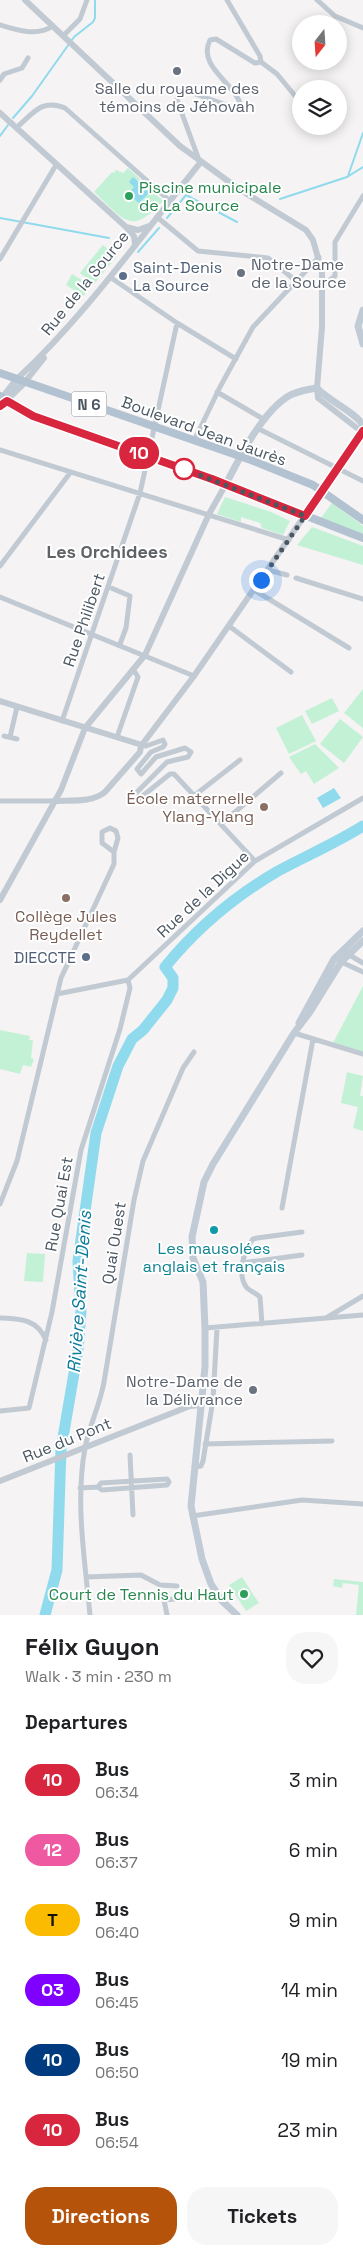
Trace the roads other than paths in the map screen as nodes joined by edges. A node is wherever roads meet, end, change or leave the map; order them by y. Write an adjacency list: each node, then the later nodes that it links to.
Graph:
1 (25, 0): 6 (street)
2 (87, 0): 8 (street)
3 (227, 0): 10 (street)
4 (317, 0): 7 (street)
5 (0, 25): 6 (street)
6 (53, 26): 8 (street)
7 (363, 28)
8 (65, 38): 15 (street)
9 (28, 58): 11 (street)
10 (261, 62): 12 (street); 15 (street)
11 (0, 80)
12 (292, 92)
13 (0, 113): 14 (street)
14 (16, 128): 16 (street); 18 (street)
15 (200, 163): 18 (street, Rue de la Source); 23 (street)
16 (56, 165): 20 (street); 24 (street)
17 (363, 196): 27 (street)
18 (170, 200): 19 (street, Rue de la Source)
19 (157, 217): 21 (street, Rue de la Source); 26 (street)
20 (126, 228): 21 (street); 22 (street)
21 (140, 232): 22 (street, Rue de la Source)
22 (135, 244): 25 (street, Rue de la Source)
23 (320, 256): 26 (street); 27 (street)
24 (0, 259)
25 (110, 277): 29 (street); 33 (street, Rue de la Source)
26 (296, 281): 31 (street)
27 (322, 286): 34 (street)
28 (363, 310): 30 (main road)
29 (177, 323): 31 (street); 40 (street, Rue Philibert)
30 (363, 344)
31 (236, 359): 35 (street)
32 (0, 373): 33 (main road, Boulevard Jean Jaurès / N 6)
33 (21, 380): 36 (main road, Rue de la Source); 40 (main road, Boulevard Jean Jaurès / N 6)
34 (317, 388): 38 (main road); 39 (main road); 42 (street)
35 (217, 392): 39 (street); 43 (street)
36 (2, 399): 37 (main road, Rue de la Source); 45 (main road, N 6)
37 (0, 406)
38 (361, 419): 42 (main road)
39 (265, 420): 41 (main road)
40 (154, 427): 43 (main road, Boulevard Jean Jaurès / N 6); 45 (street, Rue Philibert)
41 (259, 428): 46 (main road); 47 (street)
42 (363, 430): 47 (main road)
43 (194, 441): 46 (main road, Boulevard Jean Jaurès / N 6)
44 (0, 450): 48 (street)
45 (147, 456): 50 (main road, N 6); 52 (street, Rue Philibert)
46 (240, 456): 50 (main road); 51 (main road, Boulevard Jean Jaurès / N 6)
47 (339, 467): 49 (street); 51 (main road)
48 (70, 472): 52 (street); 58 (street)
49 (363, 480)
50 (226, 484): 53 (street); 54 (main road, N 6)
51 (322, 491): 54 (main road); 55 (main road, Boulevard Jean Jaurès / N 6)
52 (140, 494): 53 (street); 62 (street, Rue Philibert)
53 (209, 514): 57 (street); 70 (street)
54 (305, 516): 56 (main road, N 6); 57 (street)
55 (363, 520)
56 (363, 538)
57 (290, 540): 59 (street)
58 (0, 566)
59 (268, 570): 60 (street); 63 (street)
60 (287, 575)
61 (296, 578): 65 (street)
62 (109, 586): 67 (street, Rue Philibert); 68 (street)
63 (254, 590): 66 (street); 69 (street)
64 (0, 597): 67 (street)
65 (363, 598)
66 (229, 626): 72 (street); 73 (street)
67 (94, 634): 68 (street); 76 (street, Rue Philibert)
68 (120, 644): 70 (street)
69 (349, 648)
70 (145, 655): 71 (street); 73 (street)
71 (133, 669): 77 (street); 78 (street)
72 (291, 672)
73 (194, 676): 80 (street)
74 (0, 701): 75 (street)
75 (17, 707): 76 (street); 79 (street)
76 (62, 721): 77 (street)
77 (85, 728): 78 (street); 83 (street)
78 (117, 737): 80 (street)
79 (17, 739)
80 (142, 745): 84 (street); 87 (street)
81 (240, 760): 84 (street)
82 (282, 773): 89 (street)
83 (61, 790): 86 (street); 87 (street)
84 (195, 795): 89 (street)
85 (363, 798): 91 (street, Rue de la Digue)
86 (54, 800): 87 (street); 88 (street); 92 (street)
87 (62, 800)
88 (0, 801)
89 (222, 823): 91 (street)
90 (114, 852): 90 (street); 104 (street)
91 (255, 861): 103 (street, Rue de la Digue)
92 (11, 881): 93 (street); 94 (street)
93 (0, 890)
94 (0, 900)
95 (363, 931): 97 (main road)
96 (363, 941): 98 (main road)
97 (341, 950): 98 (street); 99 (main road)
98 (348, 954): 100 (main road); 101 (street)
99 (334, 959): 100 (street); 105 (main road)
100 (341, 962): 102 (street); 105 (main road)
101 (363, 963)
102 (363, 972)
103 (128, 980): 104 (street); 123 (street, Rue Quai Est)
104 (57, 994): 109 (street)
105 (295, 1030): 106 (street); 121 (main road)
106 (313, 1039): 108 (street); 110 (street)
107 (194, 1052): 128 (street, Quai Ouest)
108 (363, 1054)
109 (0, 1204)
110 (282, 1208)
111 (302, 1232): 113 (street)
112 (302, 1255): 113 (street)
113 (242, 1263): 120 (street)
114 (363, 1296): 115 (street)
115 (348, 1305): 117 (street); 119 (street)
116 (363, 1315): 117 (street)
117 (353, 1316): 119 (street)
118 (0, 1318): 123 (street)
119 (326, 1319): 120 (street)
120 (262, 1324): 122 (street)
121 (205, 1328): 122 (street); 124 (main road)
122 (217, 1328): 127 (street)
123 (46, 1340): 125 (street, Rue Quai Est)
124 (201, 1405): 128 (street, Rue du Pont); 130 (main road)
125 (0, 1412)
126 (332, 1441): 127 (street)
127 (205, 1444): 130 (street)
128 (84, 1448): 131 (street, Rue du Pont); 134 (street, Quai Ouest)
129 (130, 1455): 132 (street)
130 (193, 1467): 138 (main road)
131 (0, 1481)
132 (132, 1481): 133 (street); 135 (street); 135 (street)
133 (98, 1487): 134 (street); 135 (street)
134 (80, 1488): 139 (street, Quai Ouest)
135 (132, 1488): 137 (street)
136 (363, 1504): 138 (street)
137 (133, 1515)
138 (192, 1516): 144 (main road)
139 (86, 1577): 140 (street); 142 (street, Quai Ouest)
140 (177, 1586)
141 (175, 1599): 143 (street)
142 (90, 1615)
143 (167, 1615)
144 (237, 1615)

